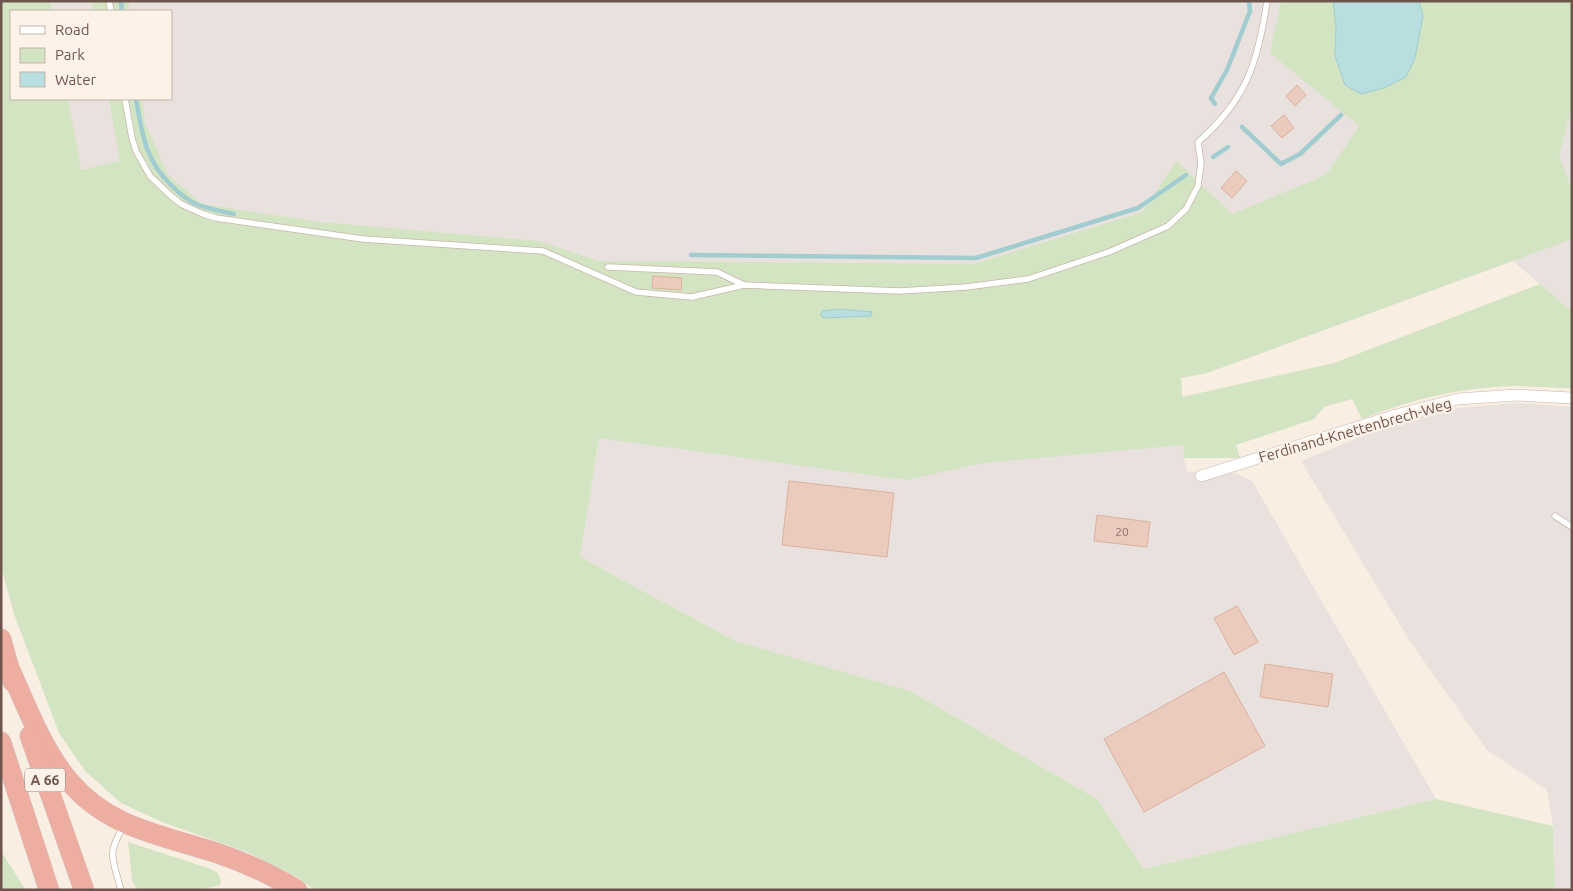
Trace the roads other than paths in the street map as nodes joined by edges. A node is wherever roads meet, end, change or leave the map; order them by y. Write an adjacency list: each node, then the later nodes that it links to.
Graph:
1 (1267, 1): 4 (lane)
2 (125, 100): 4 (lane)
3 (608, 267): 4 (lane)
4 (744, 285)
5 (1572, 398): 6 (street, Ferdinand-Knettenbrech-Weg)
6 (1201, 476)
7 (1555, 516): 8 (lane)
8 (1572, 527)
9 (1, 639): 10 (highway, A 66)
10 (10, 670): 14 (highway); 16 (highway, A 66)
11 (1, 742): 13 (highway, A 66)
12 (1, 758): 13 (highway)
13 (15, 786): 15 (highway, A 66)
14 (125, 824): 17 (lane); 18 (highway)
15 (49, 890)
16 (84, 890)
17 (121, 890)
18 (297, 890)

